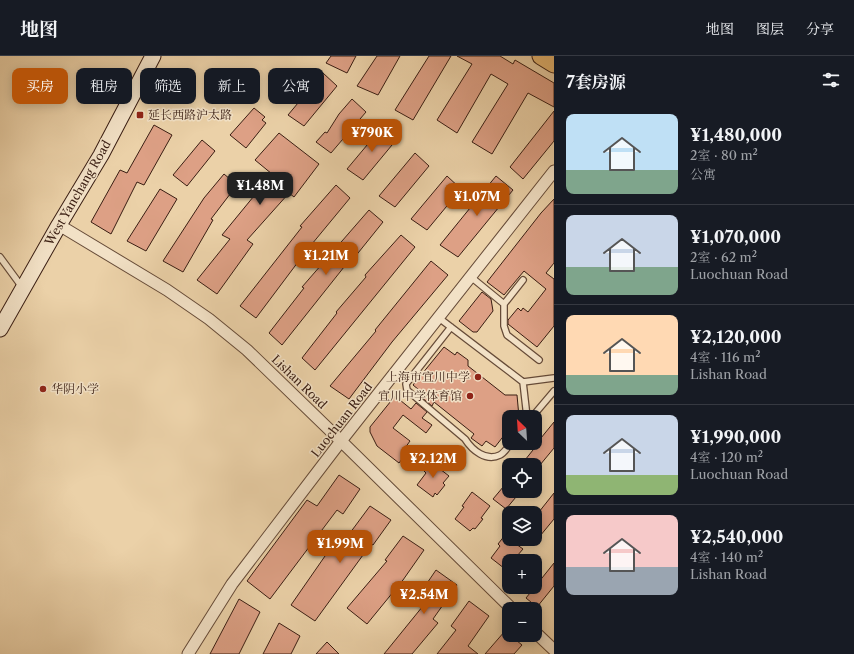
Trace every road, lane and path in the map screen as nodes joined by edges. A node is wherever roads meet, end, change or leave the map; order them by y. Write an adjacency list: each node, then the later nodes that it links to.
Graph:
1 (152, 56): 5 (street, West Yanchang Road)
2 (541, 56): 3 (main road)
3 (554, 64)
4 (554, 171): 7 (street, Luochuan Road)
5 (59, 224): 9 (street, West Yanchang Road); 20 (street, Lishan Road)
6 (0, 257): 9 (lane)
7 (471, 277): 10 (lane); 11 (street, Luochuan Road)
8 (523, 280): 10 (lane)
9 (23, 288): 13 (street, West Yanchang Road)
10 (504, 304): 14 (lane)
11 (439, 318): 12 (lane); 20 (street, Luochuan Road)
12 (451, 327): 16 (lane); 21 (lane)
13 (0, 329)
14 (539, 360)
15 (554, 378): 16 (lane)
16 (523, 382): 18 (lane)
17 (554, 391): 19 (lane)
18 (526, 410)
19 (538, 410)
20 (341, 441): 22 (street, Lishan Road); 25 (street, Luochuan Road)
21 (505, 450)
22 (505, 602)
23 (542, 639): 24 (street)
24 (554, 650)
25 (188, 654)

